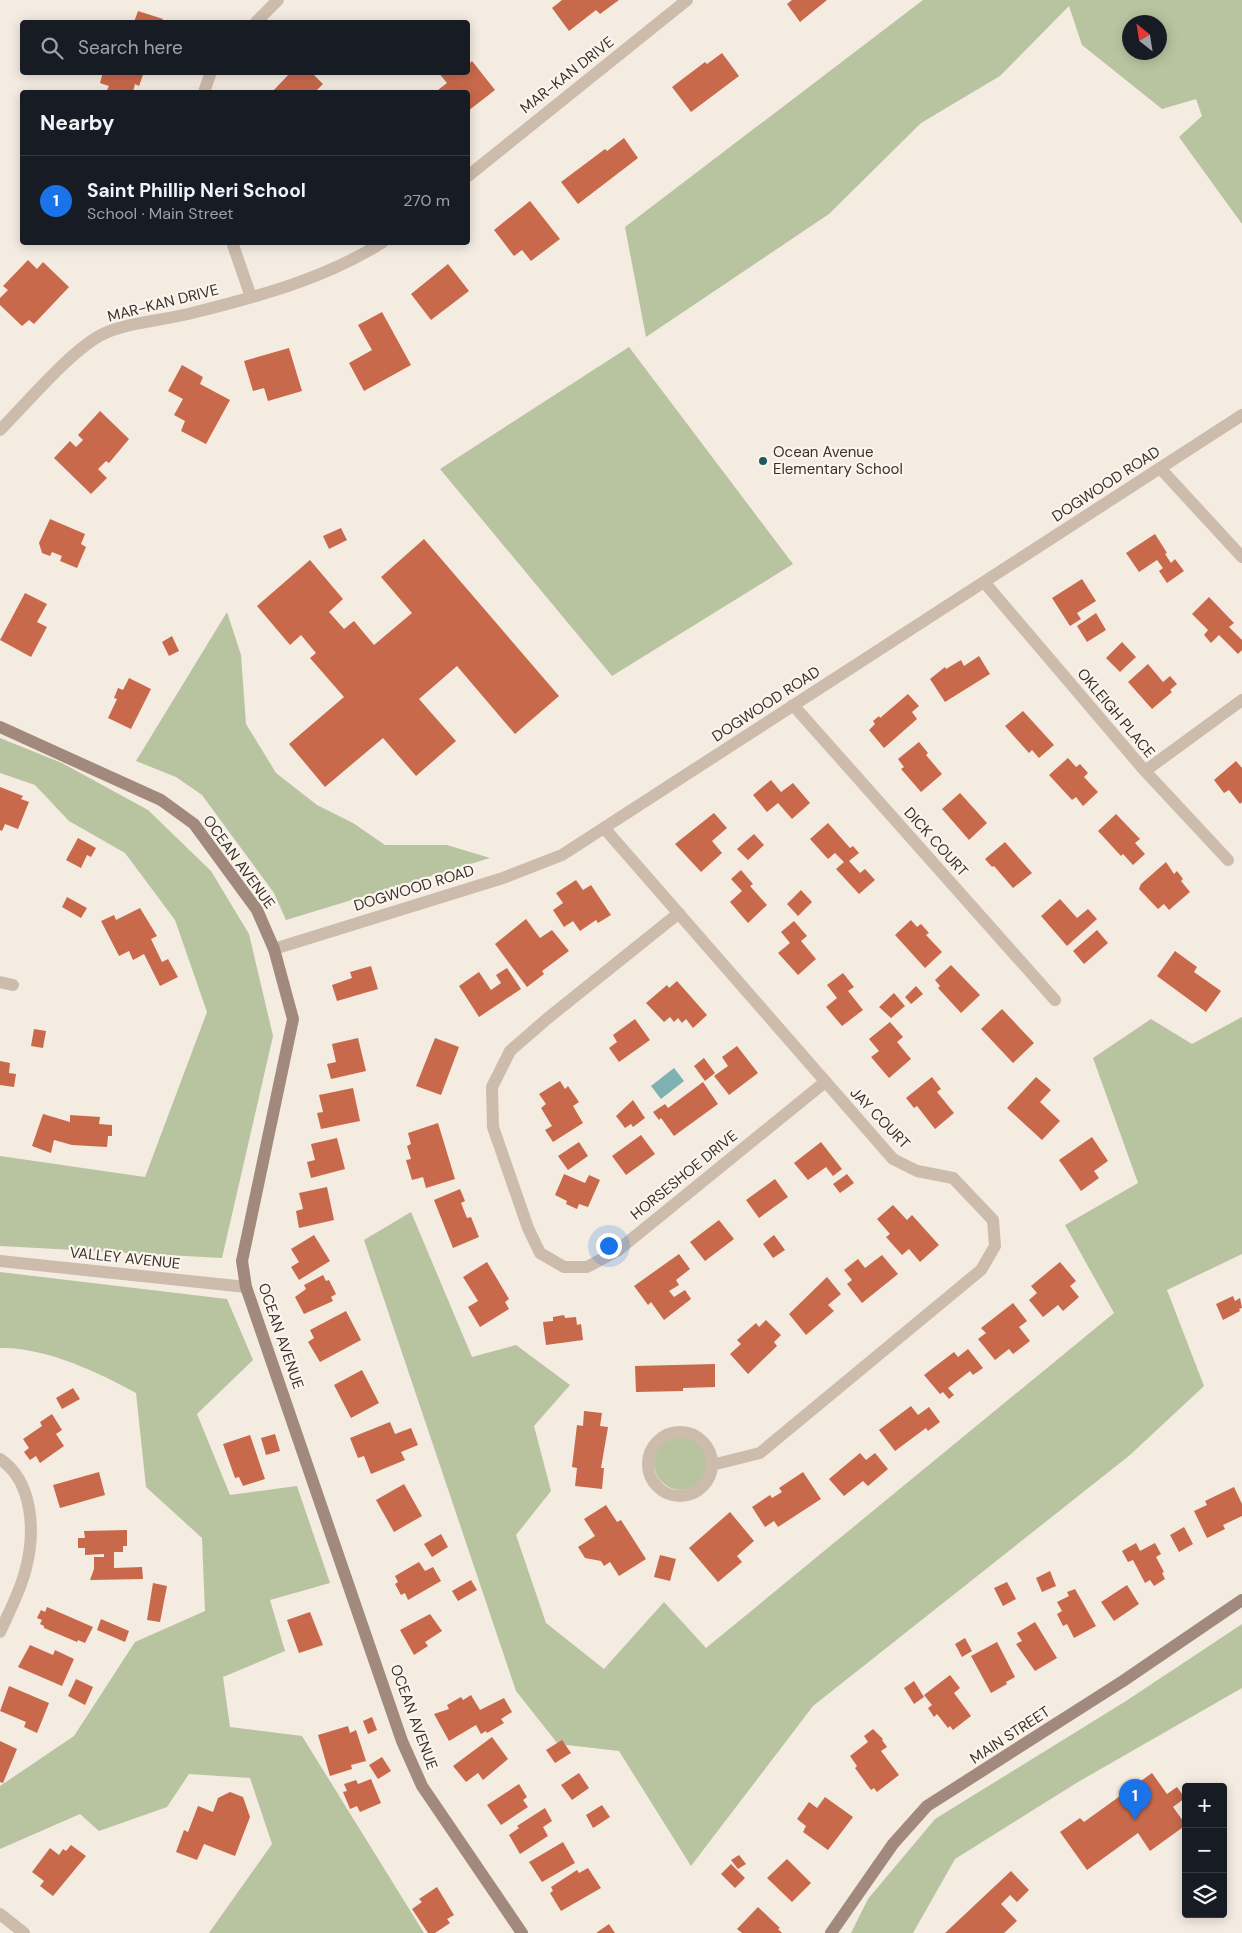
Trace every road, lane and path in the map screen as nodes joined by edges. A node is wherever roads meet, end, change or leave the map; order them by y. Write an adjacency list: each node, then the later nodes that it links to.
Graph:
1 (278, 0): 3 (street)
2 (687, 0): 6 (street, MAR-KAN DRIVE)
3 (258, 20)
4 (211, 75): 5 (street)
5 (205, 90)
6 (470, 174)
7 (233, 245): 9 (street)
8 (378, 245): 9 (street, MAR-KAN DRIVE)
9 (250, 298): 11 (street, MAR-KAN DRIVE)
10 (1242, 415): 12 (street, DOGWOOD ROAD)
11 (0, 430)
12 (1160, 468): 13 (street); 14 (street, DOGWOOD ROAD)
13 (1242, 557)
14 (984, 582): 16 (street, DOGWOOD ROAD); 18 (street, OKLEIGH PLACE)
15 (1242, 700): 18 (street)
16 (793, 705): 19 (street, DOGWOOD ROAD); 23 (street, DICK COURT)
17 (0, 726): 22 (main road, OCEAN AVENUE)
18 (1144, 771): 20 (street, OKLEIGH PLACE)
19 (604, 828): 21 (street, JAY COURT); 22 (street, DOGWOOD ROAD)
20 (1228, 860)
21 (679, 912): 24 (street, JAY COURT); 24 (street, HORSESHOE DRIVE)
22 (274, 949): 26 (main road, OCEAN AVENUE)
23 (1055, 1000)
24 (825, 1082): 28 (street, JAY COURT)
25 (0, 1261): 26 (street, VALLEY AVENUE)
26 (246, 1287): 33 (main road, OCEAN AVENUE)
27 (0, 1459): 30 (street)
28 (712, 1465): 28 (street)
29 (1242, 1600): 34 (main road, MAIN STREET)
30 (0, 1632)
31 (0, 1914): 32 (street)
32 (24, 1933)
33 (522, 1933)
34 (830, 1933)

